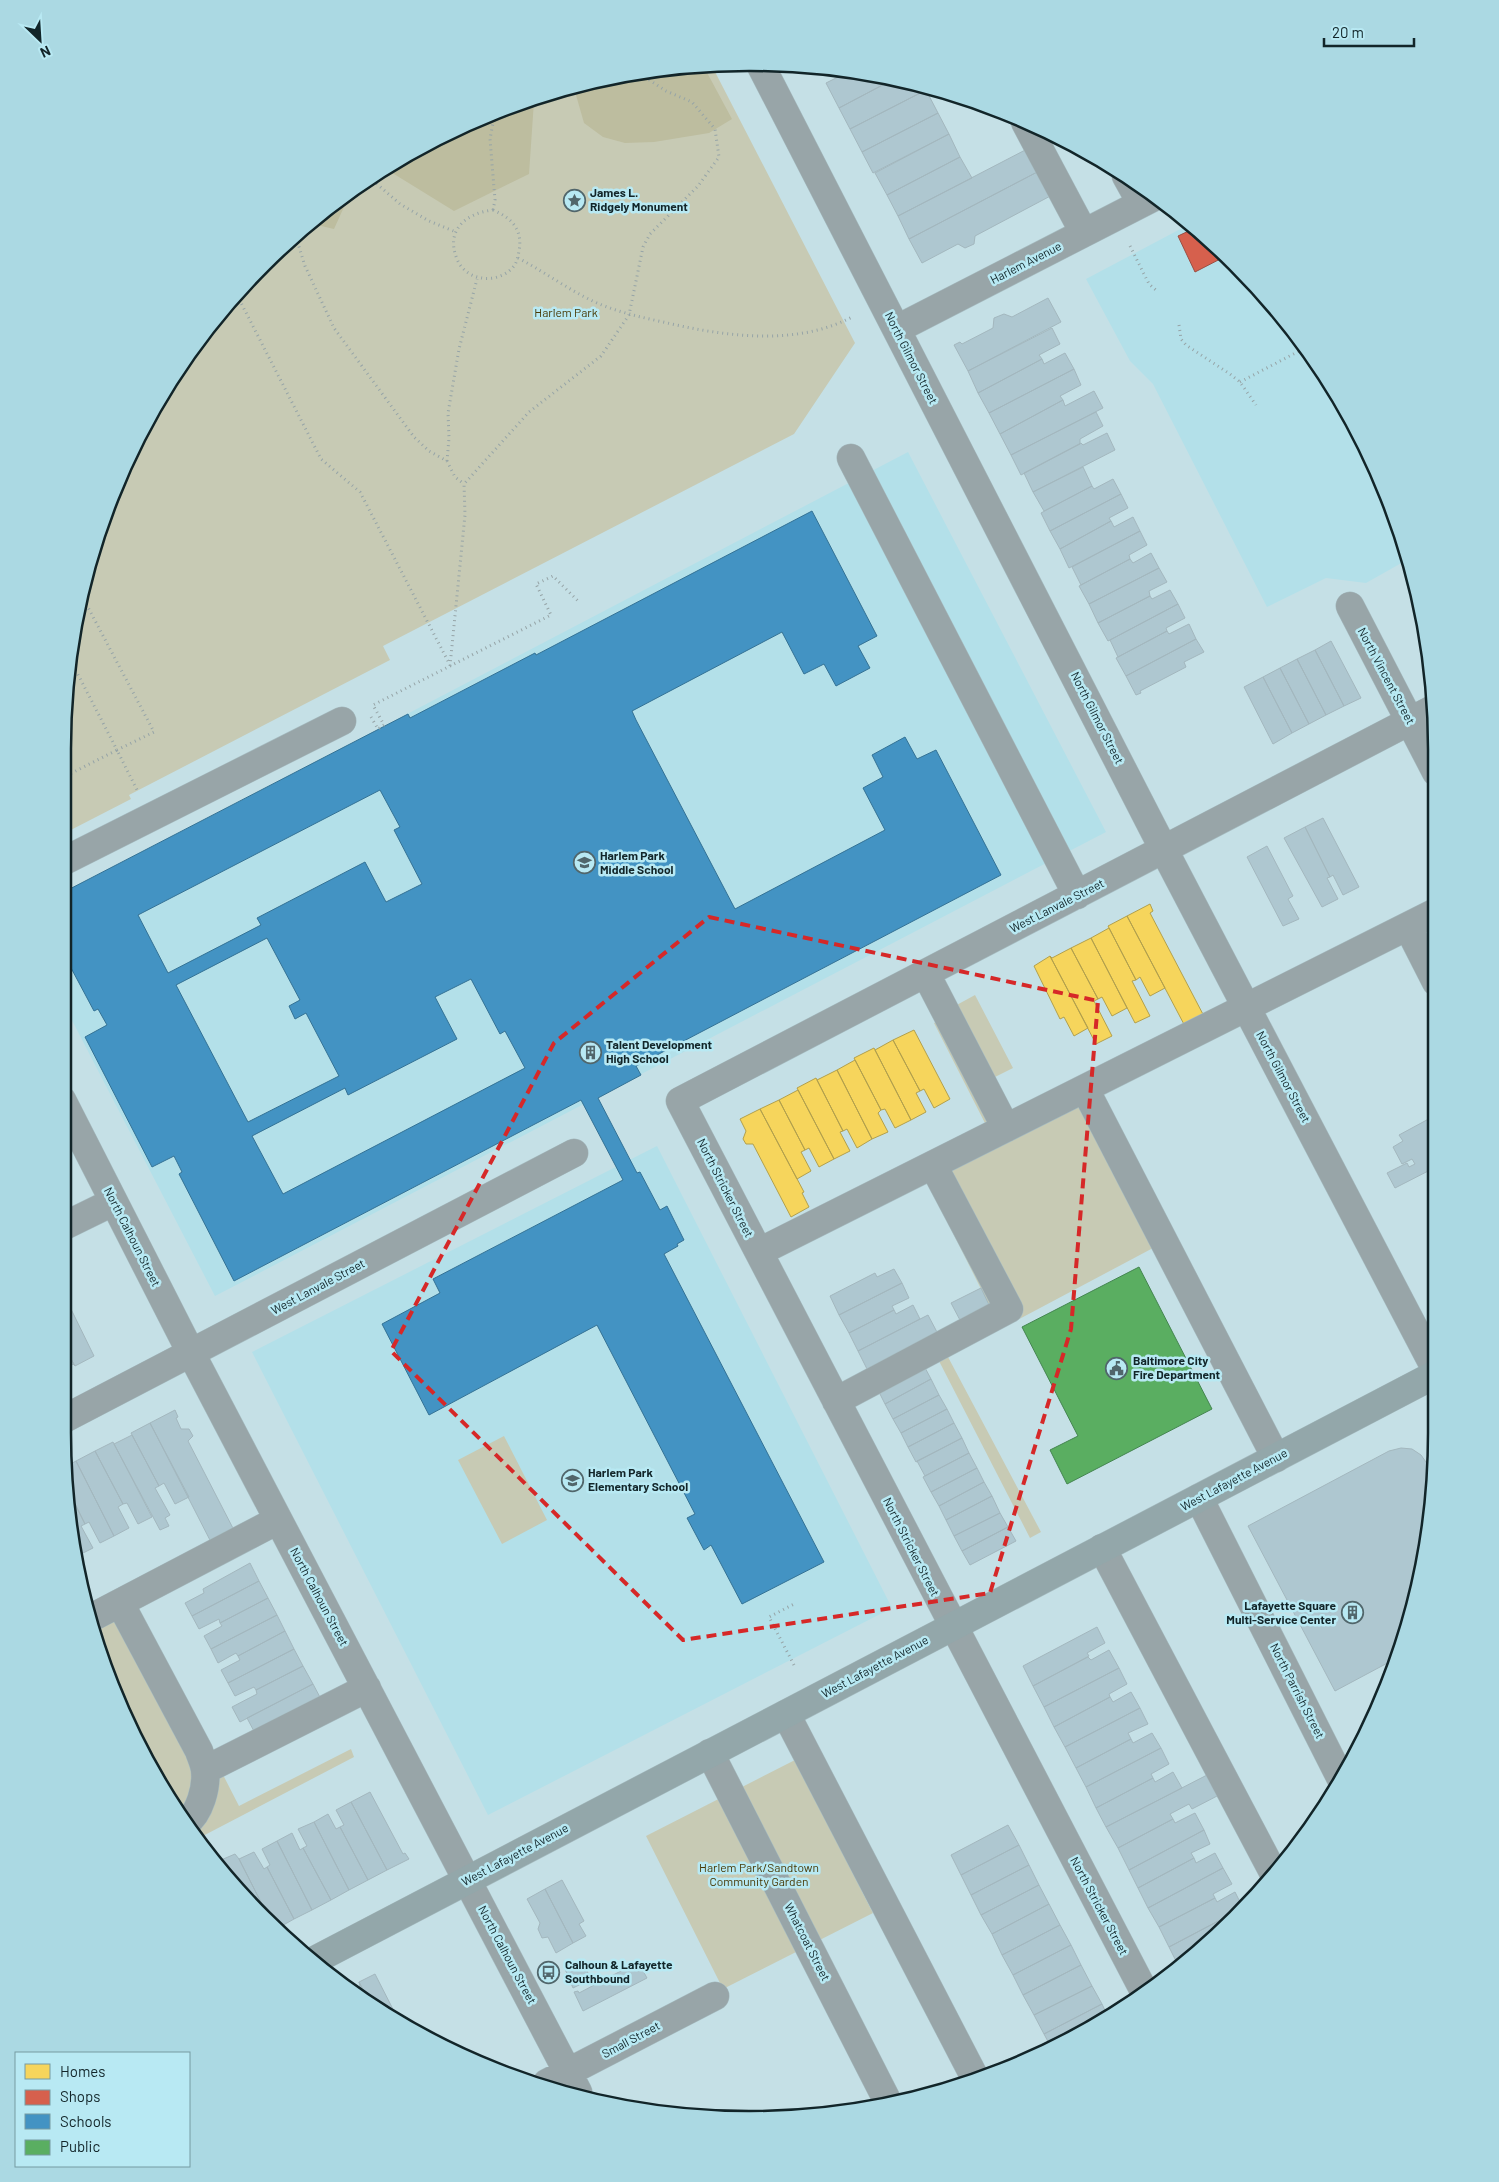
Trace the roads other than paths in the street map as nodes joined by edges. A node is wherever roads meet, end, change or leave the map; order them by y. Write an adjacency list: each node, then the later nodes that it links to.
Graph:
1 (764, 72): 5 (street, North Gilmor Street)
2 (1031, 133): 4 (street)
3 (1147, 200): 4 (street, Harlem Avenue)
4 (1084, 234): 5 (street, Harlem Avenue)
5 (897, 329): 11 (street, North Gilmor Street)
6 (851, 458): 13 (street)
7 (1350, 606): 8 (street, North Vincent Street)
8 (1421, 715): 10 (street, North Vincent Street); 11 (street, West Lanvale Street)
9 (342, 720): 12 (street)
10 (1428, 740)
11 (1164, 850): 13 (street, West Lanvale Street); 18 (street, North Gilmor Street)
12 (71, 857)
13 (1077, 895): 17 (street, West Lanvale Street)
14 (1428, 916): 15 (street)
15 (1408, 927): 16 (street); 18 (street)
16 (1428, 966)
17 (926, 974): 20 (street, West Lanvale Street); 22 (street)
18 (1247, 1008): 19 (street); 29 (street, North Gilmor Street)
19 (1085, 1089): 22 (street); 33 (street)
20 (680, 1101): 27 (street, North Stricker Street)
21 (71, 1118): 25 (street, North Calhoun Street)
22 (1006, 1128): 24 (street)
23 (574, 1153): 28 (street, West Lanvale Street)
24 (933, 1165): 27 (street); 31 (street)
25 (113, 1202): 26 (street); 28 (street, North Calhoun Street)
26 (71, 1223)
27 (758, 1252): 31 (street, North Stricker Street)
28 (191, 1353): 32 (street, West Lanvale Street); 35 (street, North Calhoun Street)
29 (1428, 1355)
30 (1428, 1378): 33 (main road, West Lafayette Avenue)
31 (836, 1401): 39 (street, North Stricker Street)
32 (71, 1415)
33 (1276, 1458): 34 (main road, West Lafayette Avenue)
34 (1199, 1498): 36 (main road, West Lafayette Avenue); 44 (street, North Parrish Street)
35 (278, 1520): 37 (street); 40 (street, North Calhoun Street)
36 (1102, 1548): 39 (main road, West Lafayette Avenue); 46 (street)
37 (120, 1603): 38 (street); 43 (street)
38 (96, 1615)
39 (952, 1626): 41 (main road, West Lafayette Avenue); 49 (street, North Stricker Street)
40 (367, 1688): 43 (street); 47 (street, North Calhoun Street)
41 (786, 1714): 42 (main road, West Lafayette Avenue); 51 (street)
42 (710, 1753): 47 (main road, West Lafayette Avenue); 53 (street, Whatcoat Street)
43 (205, 1770): 45 (street)
44 (1337, 1772)
45 (193, 1819)
46 (1270, 1867)
47 (467, 1880): 48 (main road, West Lafayette Avenue); 52 (street, North Calhoun Street)
48 (319, 1956)
49 (1141, 1986)
50 (715, 1996): 52 (street, Small Street)
51 (973, 2073)
52 (565, 2083)
53 (886, 2097)

